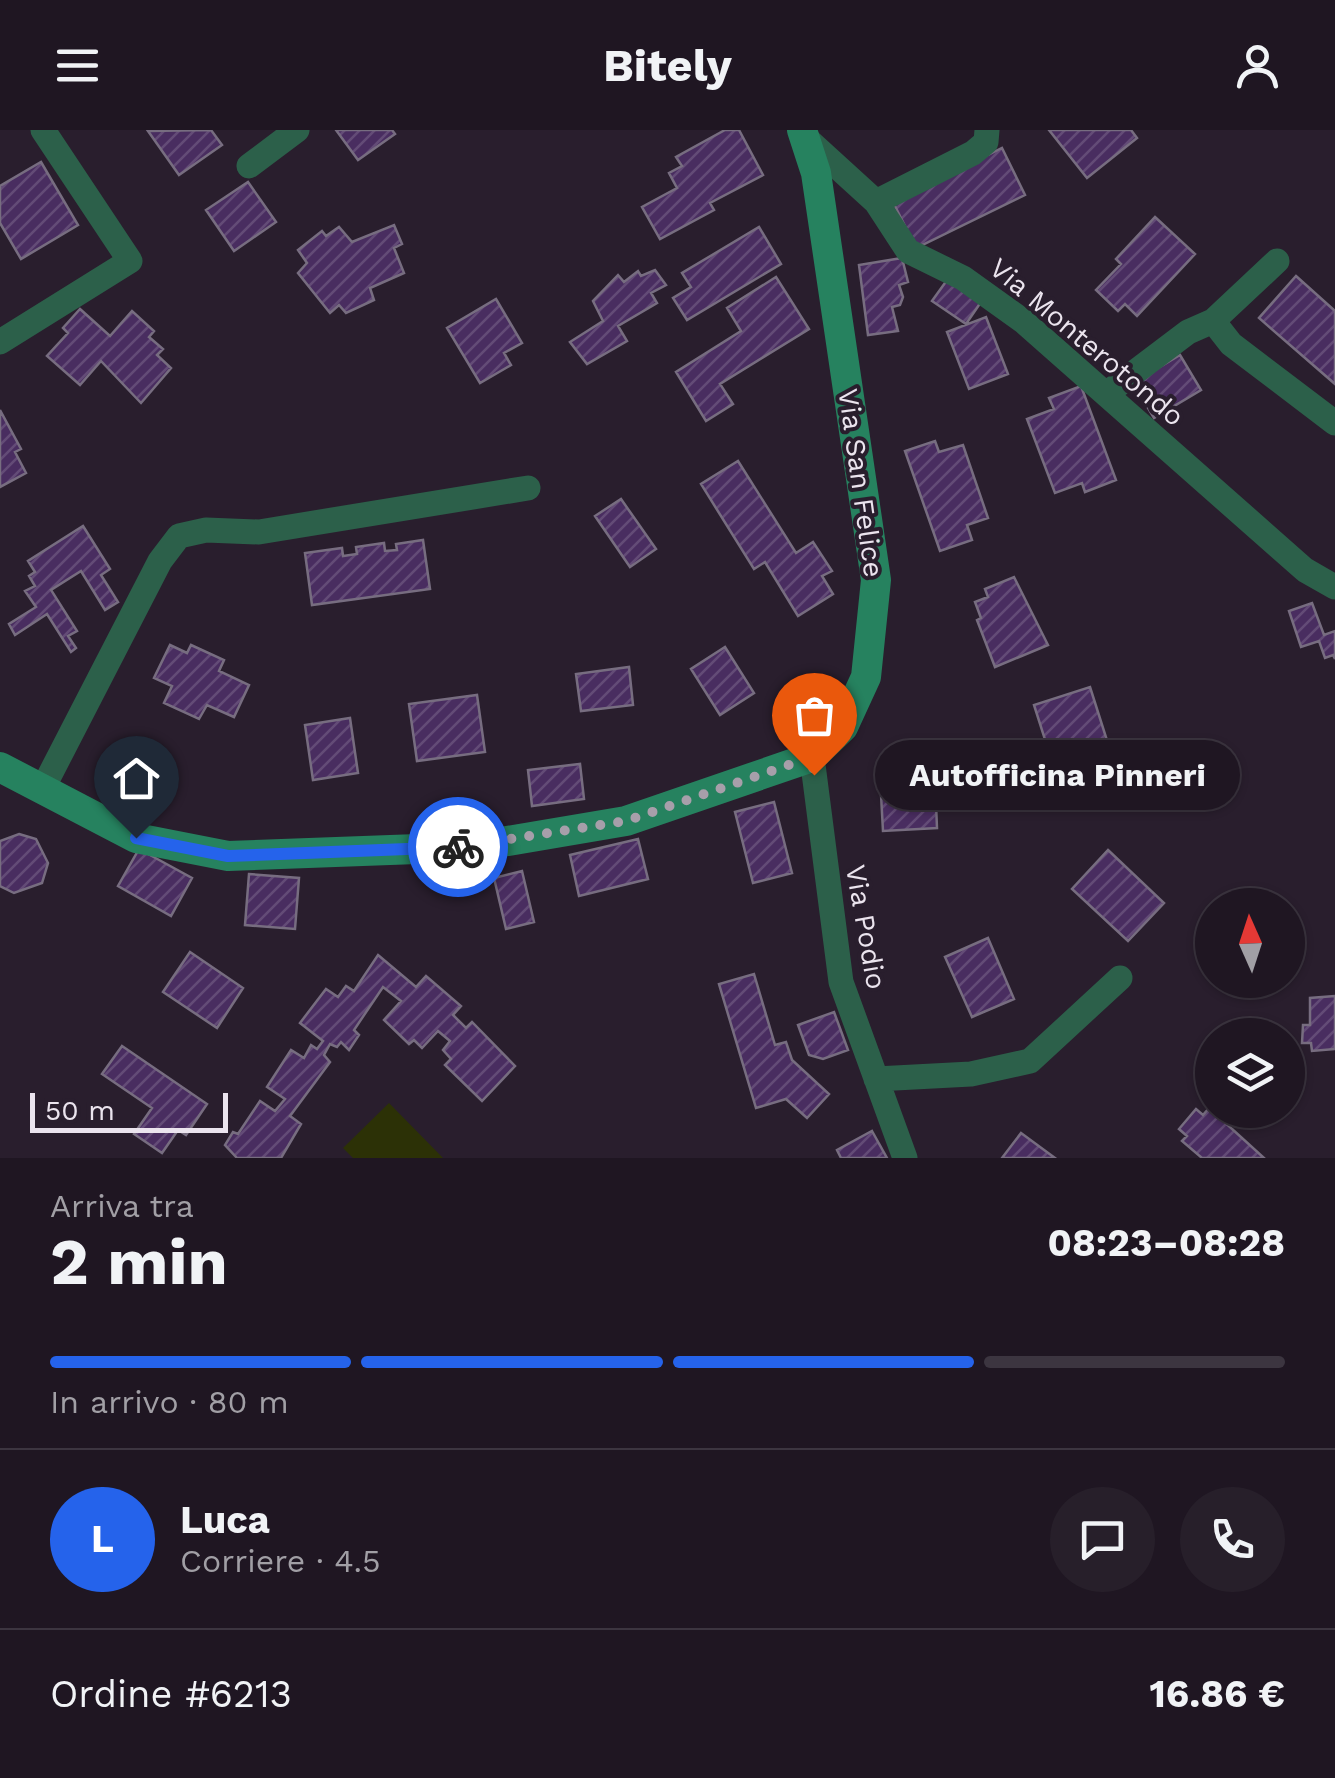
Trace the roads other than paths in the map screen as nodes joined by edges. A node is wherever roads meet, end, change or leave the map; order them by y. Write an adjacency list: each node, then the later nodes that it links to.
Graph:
1 (44, 130): 9 (street)
2 (297, 130): 5 (street)
3 (987, 130): 6 (street)
4 (805, 135): 6 (street, Via Monterotondo); 14 (street, Via San Felice)
5 (249, 166)
6 (876, 202): 10 (street, Via Monterotondo)
7 (1278, 261): 8 (street)
8 (1213, 321): 10 (street); 11 (street)
9 (0, 342)
10 (1106, 394): 13 (street, Via Monterotondo)
11 (1335, 423)
12 (528, 488): 16 (street)
13 (1335, 587)
14 (812, 757): 16 (street, Via San Felice); 18 (street, Via Podio)
15 (0, 767): 16 (street, Via San Felice)
16 (42, 790)
17 (1120, 978): 18 (street)
18 (876, 1079): 19 (street, Via Podio)
19 (905, 1158)

